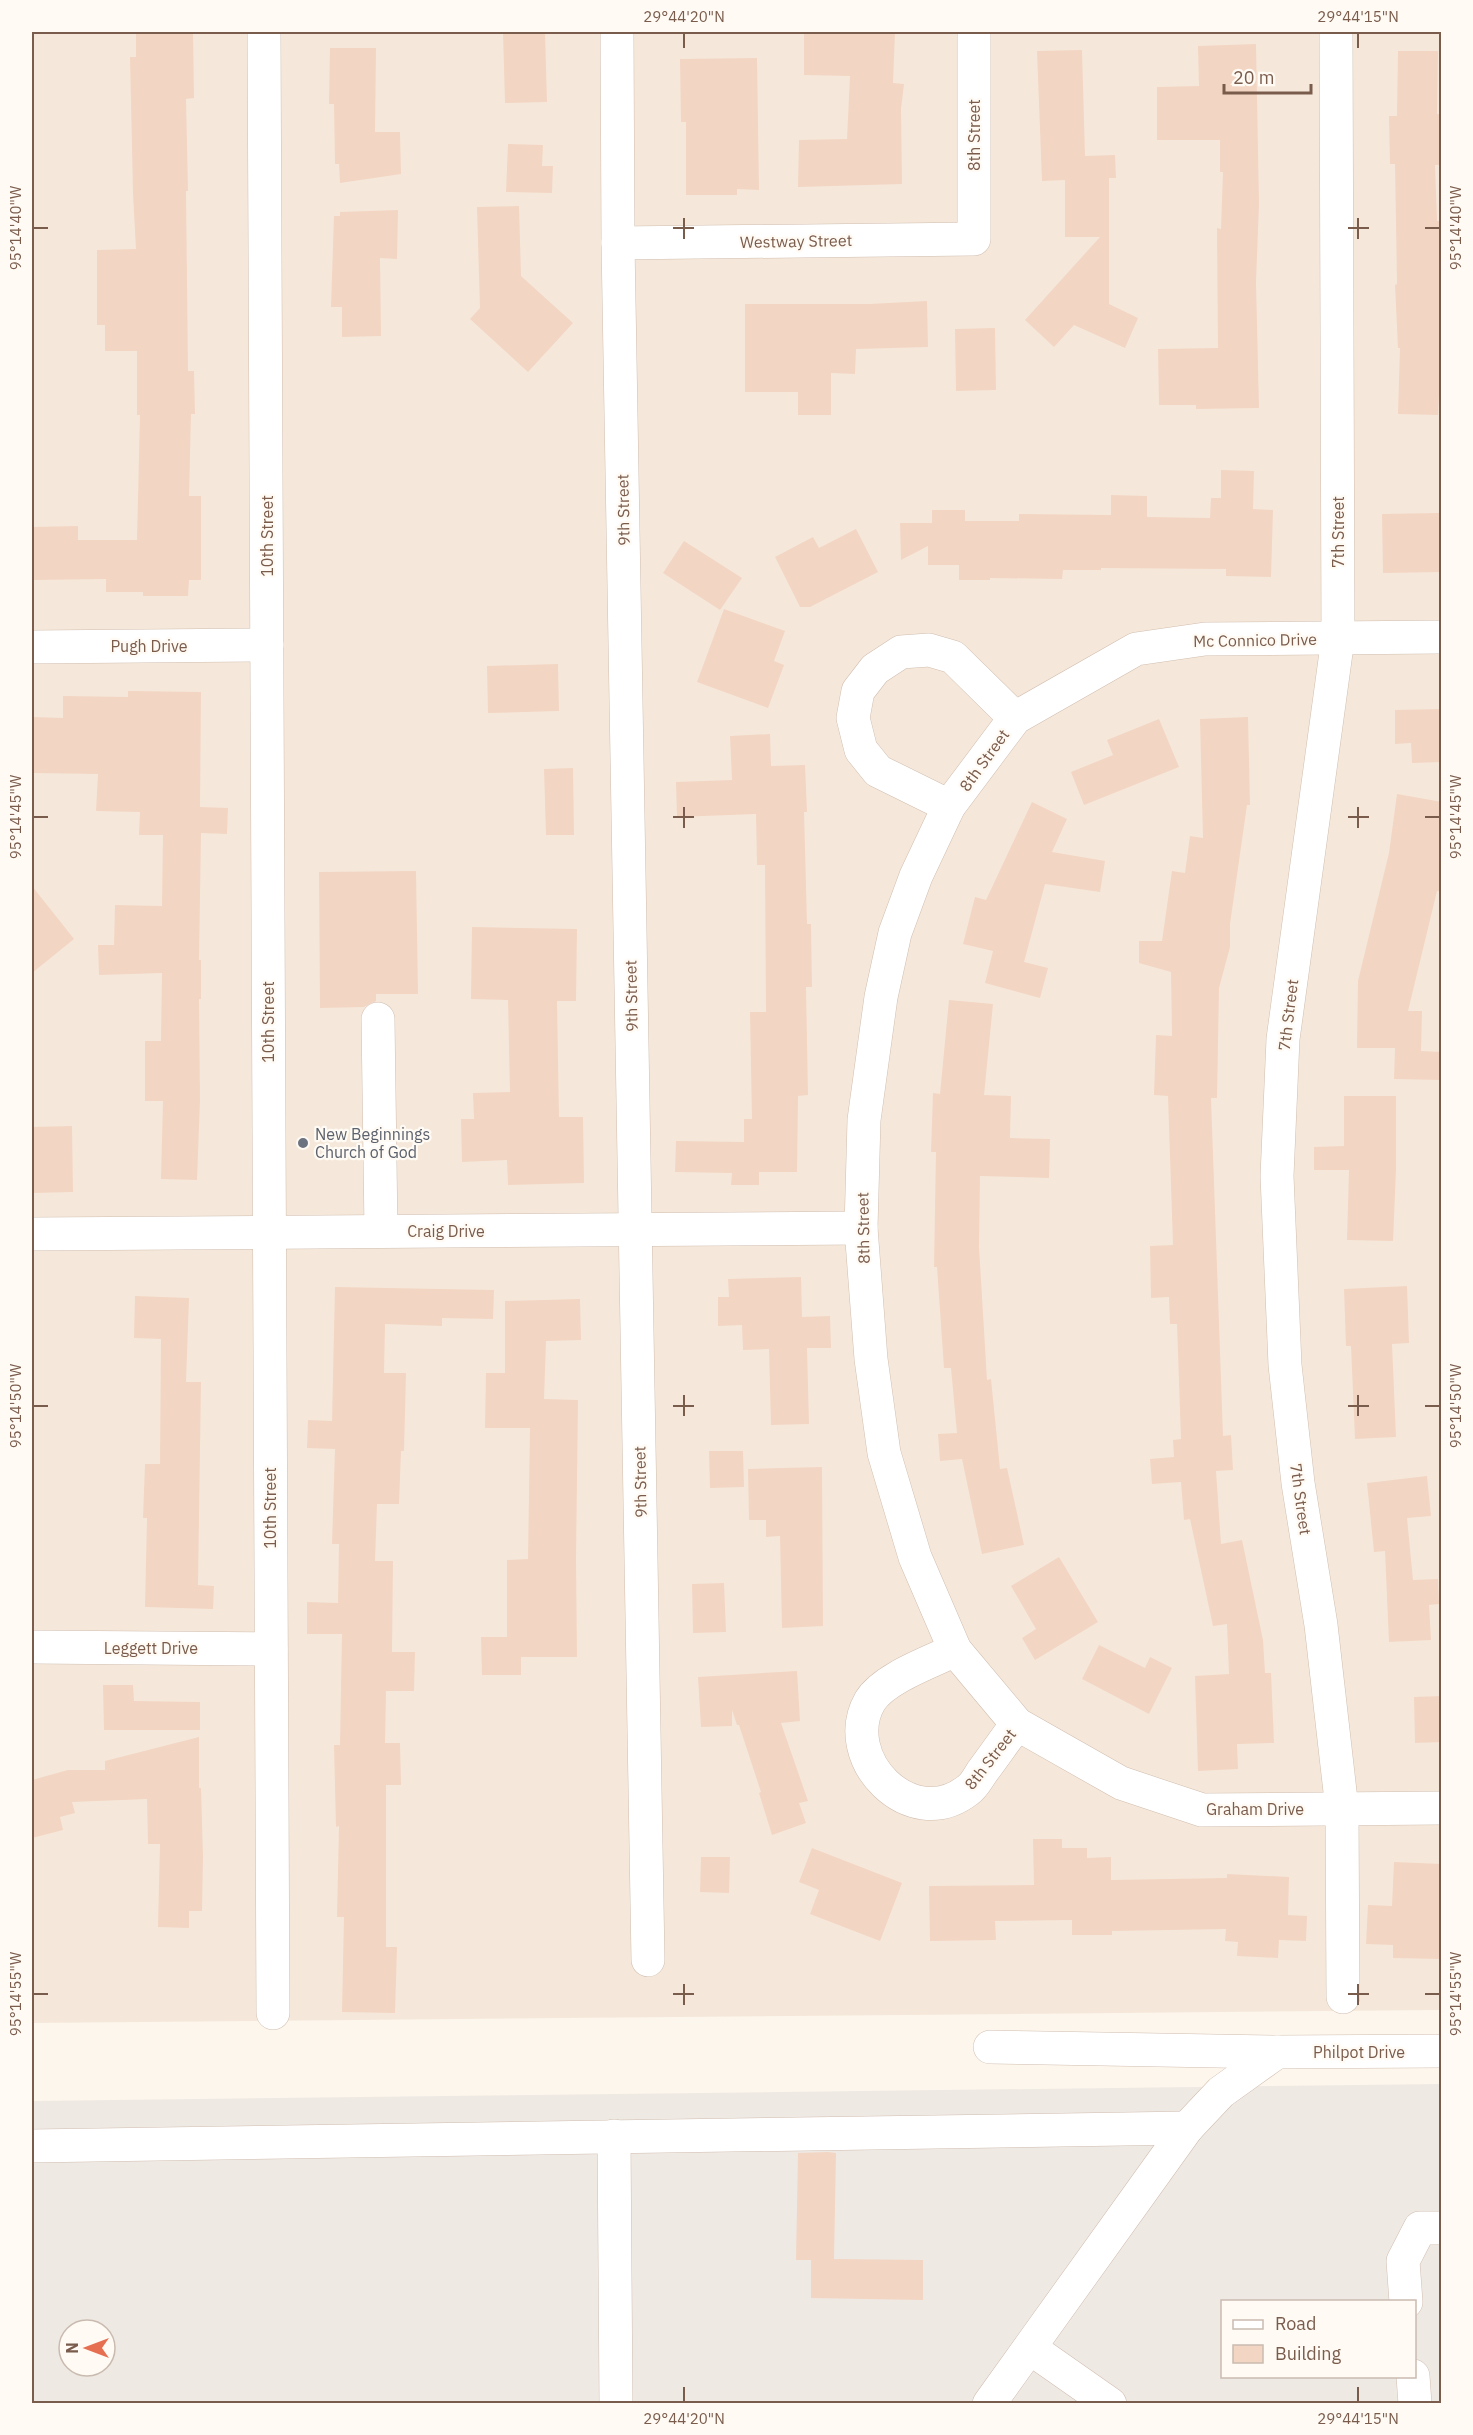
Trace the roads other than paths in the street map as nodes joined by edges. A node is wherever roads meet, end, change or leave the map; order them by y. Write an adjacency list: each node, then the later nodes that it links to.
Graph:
1 (264, 32): 9 (street, 10th Street)
2 (617, 32): 6 (street, 9th Street)
3 (974, 32): 5 (street, 8th Street)
4 (1336, 32): 8 (street, 7th Street)
5 (974, 239): 6 (street, Westway Street)
6 (618, 243): 15 (street, 9th Street)
7 (1442, 637): 8 (street, Mc Connico Drive)
8 (1338, 638): 11 (street, Mc Connico Drive); 24 (street, 7th Street)
9 (267, 645): 10 (street, Pugh Drive); 16 (street, 10th Street)
10 (32, 647)
11 (1015, 718): 12 (street, 8th Street); 12 (street, 8th Street)
12 (950, 806): 14 (street, 8th Street)
13 (378, 1019): 17 (street)
14 (861, 1228): 15 (street, Craig Drive); 21 (street, 8th Street)
15 (635, 1229): 17 (street, Craig Drive); 25 (street, 9th Street)
16 (270, 1232): 17 (street, Craig Drive); 18 (street, Craig Drive); 20 (street, 10th Street)
17 (381, 1232)
18 (32, 1234)
19 (32, 1647): 20 (street, Leggett Drive)
20 (271, 1648): 27 (street, 10th Street)
21 (955, 1650): 22 (street, 8th Street); 22 (street, 8th Street)
22 (1017, 1724): 24 (street, Graham Drive)
23 (1442, 1808): 24 (street, Graham Drive)
24 (1342, 1809): 26 (street, 7th Street)
25 (648, 1960)
26 (1343, 1997)
27 (273, 2013)
28 (990, 2047): 30 (street, Philpot Drive)
29 (1442, 2051): 30 (street, Philpot Drive)
30 (1277, 2052): 31 (street)
31 (1187, 2128): 32 (street); 36 (street)
32 (614, 2136): 33 (street); 38 (street)
33 (32, 2146)
34 (1442, 2228): 35 (street)
35 (1406, 2300)
36 (1030, 2348): 39 (street); 40 (street)
37 (1413, 2378): 41 (street)
38 (616, 2403)
39 (989, 2403)
40 (1110, 2403)
41 (1415, 2403)

